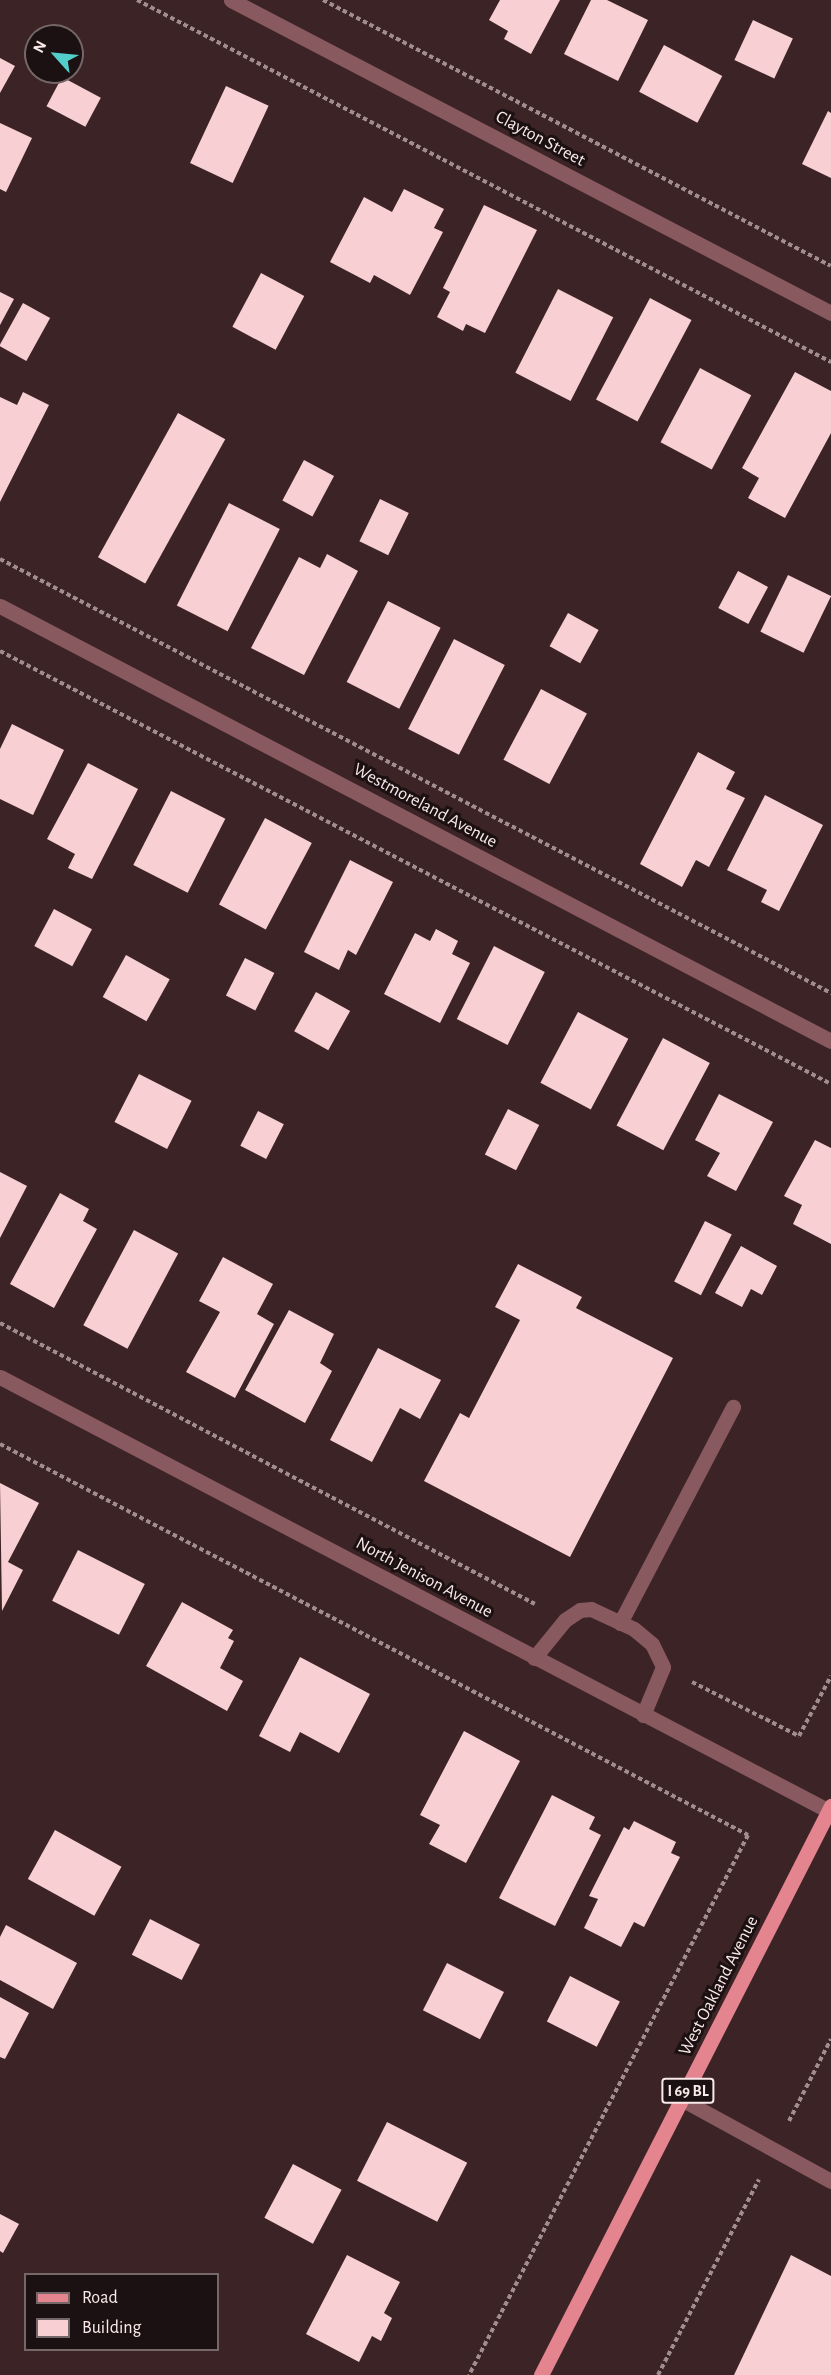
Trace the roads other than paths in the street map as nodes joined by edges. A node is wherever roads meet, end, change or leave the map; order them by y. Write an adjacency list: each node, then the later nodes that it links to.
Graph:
1 (231, 0): 2 (street, Clayton Street)
2 (831, 313)
3 (0, 606): 4 (street, Westmoreland Avenue)
4 (831, 1041)
5 (0, 1377): 8 (street, North Jenison Avenue)
6 (733, 1407): 7 (street)
7 (620, 1623): 8 (street); 9 (street)
8 (534, 1658): 9 (street, North Jenison Avenue)
9 (643, 1715): 10 (street, North Jenison Avenue)
10 (830, 1810): 11 (main road, West Oakland Avenue / I 69 BL)
11 (683, 2100): 12 (street); 13 (main road, West Oakland Avenue / I 69 BL)
12 (831, 2181)
13 (541, 2375)

